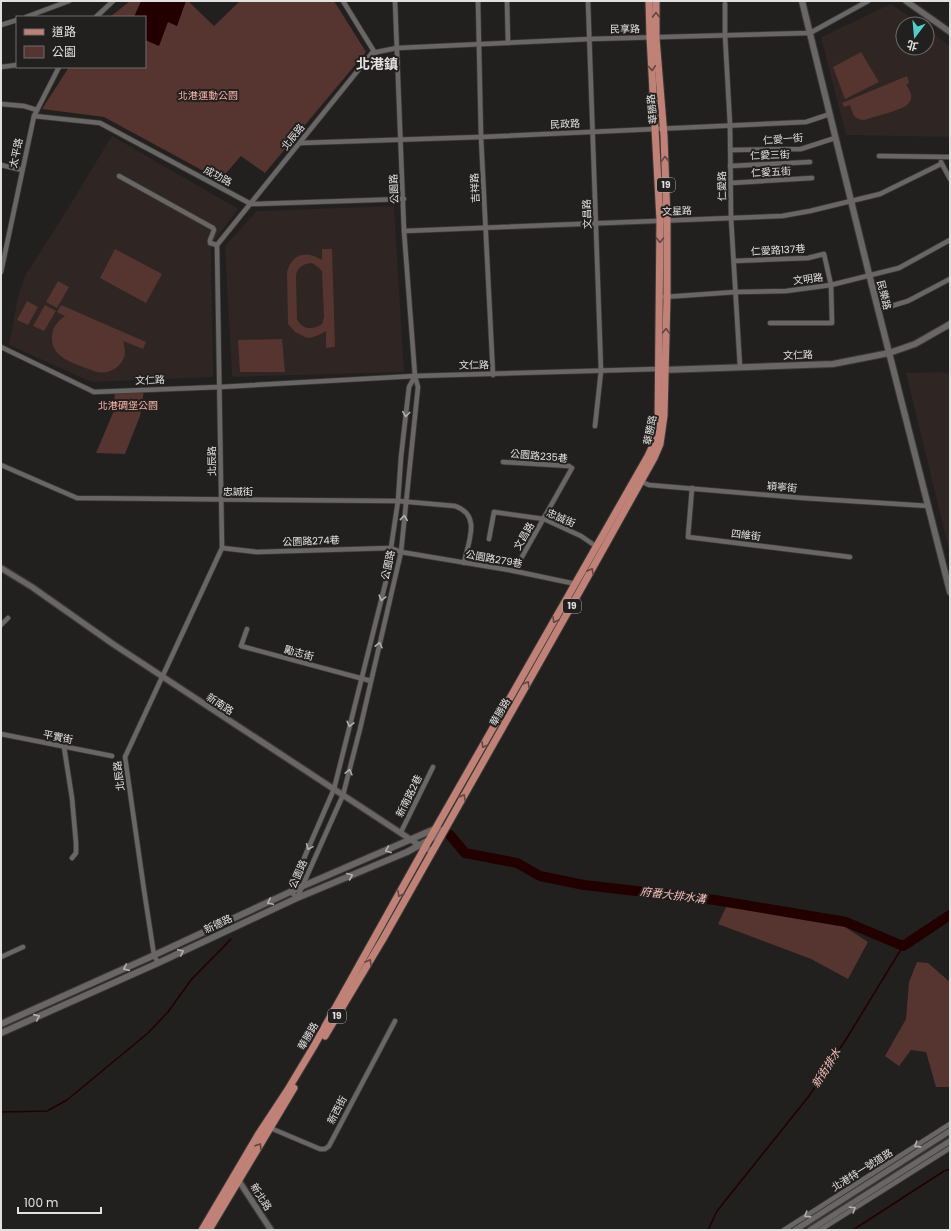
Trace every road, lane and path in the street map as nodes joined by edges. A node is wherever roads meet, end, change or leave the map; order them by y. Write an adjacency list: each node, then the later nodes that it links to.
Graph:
1 (69, 1): 14 (street)
2 (113, 1): 15 (street)
3 (343, 1): 26 (street)
4 (395, 1): 25 (street, 公園路)
5 (478, 1): 24 (street, 吉祥路)
6 (507, 1): 23 (street)
7 (588, 1): 22 (street, 文昌路)
8 (649, 1): 21 (main road, 華勝路 / 19)
9 (656, 1): 21 (main road, 華勝路 / 19, one-way to 9)
10 (802, 1): 19 (main road, 民樂路)
11 (868, 1): 19 (street, 民享路)
12 (906, 1): 18 (street)
13 (725, 4): 20 (street, 仁愛路)
14 (29, 16)
15 (97, 16)
16 (16, 20): 17 (street)
17 (1, 25)
18 (950, 32)
19 (810, 33): 20 (street, 民享路); 32 (main road, 民樂路)
20 (725, 35): 21 (street, 民享路); 34 (street, 仁愛路)
21 (653, 37): 22 (street, 民享路); 35 (main road, 華勝路 / 19); 36 (main road, 華勝路 / 19, one-way to 36)
22 (590, 39): 23 (street, 民享路); 37 (street, 文昌路)
23 (508, 43): 24 (street, 民享路)
24 (478, 44): 25 (street, 民享路); 38 (street, 吉祥路)
25 (397, 48): 26 (street, 民享路); 40 (street, 公園路)
26 (375, 53): 41 (street, 北辰路)
27 (16, 65): 28 (street)
28 (1, 67)
29 (58, 68): 31 (street, 太平路)
30 (1, 104): 31 (street)
31 (37, 110): 33 (street, 太平路)
32 (830, 114): 34 (street, 民政路); 39 (main road, 民樂路)
33 (34, 116): 50 (street, 太平路); 57 (street, 成功路)
34 (730, 125): 35 (street, 民政路); 42 (street, 仁愛路)
35 (664, 128): 36 (street, 民政路); 59 (main road, 華勝路 / 19, one-way to 35)
36 (655, 129): 37 (street, 民政路); 59 (main road, 華勝路 / 19)
37 (593, 131): 38 (street, 民政路); 60 (street, 文昌路)
38 (481, 137): 40 (street, 民政路); 61 (street, 吉祥路)
39 (836, 138): 42 (street, 仁愛一街); 56 (main road, 民樂路)
40 (401, 139): 41 (street, 民政路); 55 (street, 公園路)
41 (300, 142): 57 (street, 北辰路)
42 (730, 150): 49 (street, 仁愛路)
43 (879, 156): 44 (street)
44 (938, 157): 45 (street); 47 (street)
45 (950, 157)
46 (810, 162): 49 (street, 仁愛三街)
47 (941, 164): 53 (street); 56 (street, 文星路)
48 (1, 165): 50 (street)
49 (730, 166): 54 (street, 仁愛路)
50 (22, 170): 66 (street, 太平路)
51 (119, 176): 64 (street)
52 (812, 178): 54 (street, 仁愛五街)
53 (950, 179)
54 (731, 183): 58 (street, 仁愛路)
55 (404, 199): 57 (street); 62 (street, 公園路)
56 (851, 201): 58 (street, 文星路); 67 (main road, 民樂路)
57 (251, 204): 64 (street, 北辰路)
58 (731, 218): 59 (street, 文星路); 65 (street, 仁愛路)
59 (663, 220): 60 (street, 文星路); 71 (main road, 華勝路 / 19, one-way to 71); 72 (main road, 華勝路 / 19)
60 (597, 223): 61 (street, 文星路); 80 (street, 文昌路)
61 (486, 228): 62 (street, 文星路); 81 (street, 吉祥路)
62 (404, 231): 82 (street, 公園路)
63 (950, 240): 67 (street, 文明路)
64 (217, 244): 83 (street, 北辰路)
65 (734, 261): 69 (street, 仁愛路137巷); 70 (street, 仁愛路)
66 (1, 272)
67 (869, 277): 69 (street, 文明路); 73 (main road, 民樂路)
68 (950, 279): 73 (street)
69 (831, 285): 70 (street, 文明路); 74 (street)
70 (736, 292): 72 (street, 文明路); 78 (street, 仁愛路)
71 (659, 297): 72 (street, 文明路); 79 (main road, 華勝路 / 19)
72 (667, 297): 79 (main road, 華勝路 / 19, one-way to 72)
73 (878, 310): 77 (main road, 民樂路)
74 (770, 323)
75 (950, 324): 77 (main road, 文仁路)
76 (1, 347): 83 (street, 文仁路)
77 (888, 352): 78 (main road, 文仁路); 93 (main road, 民樂路)
78 (740, 367): 79 (main road, 文仁路)
79 (661, 370): 80 (street, 文仁路); 88 (main road, 華勝路 / 19)
80 (601, 371): 81 (street, 文仁路); 84 (street, 文昌路)
81 (493, 375): 82 (street, 文仁路)
82 (415, 376): 83 (street, 文仁路); 91 (street, 公園路, one-way to 91); 92 (street, 公園路)
83 (220, 387): 90 (street, 北辰路)
84 (595, 426)
85 (503, 462): 87 (street, 公園路235巷)
86 (1, 466): 90 (street, 忠誠街)
87 (572, 468): 94 (street, 文昌路)
88 (637, 480): 89 (street, 穎寧街); 96 (main road, 華勝路 / 19); 104 (main road, 華勝路 / 19, one-way to 88)
89 (692, 488): 93 (street, 穎寧街); 100 (street, 四維街)
90 (222, 499): 91 (street, 忠誠街); 97 (street, 北辰路)
91 (398, 501): 92 (street, 忠誠街); 98 (street, 公園路)
92 (406, 502): 99 (street, 公園路, one-way to 92); 101 (street, 忠誠街)
93 (929, 506): 105 (main road, 民樂路)
94 (544, 519): 95 (street, 忠誠街); 96 (street, 忠誠街); 103 (street, 文昌路)
95 (489, 539)
96 (597, 547): 104 (main road, 華勝路 / 19)
97 (222, 548): 98 (street, 公園路274巷); 109 (street, 北辰路)
98 (391, 548): 99 (street, 公園路274巷); 110 (street, 公園路, one-way to 110)
99 (401, 552): 101 (street, 公園路279巷); 111 (street, 公園路, one-way to 99)
100 (850, 557)
101 (464, 563): 103 (street, 公園路279巷)
102 (1, 568): 109 (street, 新南路)
103 (514, 571): 104 (street, 公園路279巷)
104 (579, 586): 118 (main road, 華勝路 / 19)
105 (950, 592)
106 (8, 618): 107 (street)
107 (1, 625)
108 (247, 629): 110 (street, 勵志街)
109 (162, 676): 116 (street, 新南路); 127 (street, 北辰路)
110 (362, 679): 111 (street, 勵志街); 116 (street, 公園路, one-way to 116)
111 (371, 681): 117 (street, 公園路, one-way to 111)
112 (1, 734): 113 (street, 平實街)
113 (64, 747): 114 (street, 平實街); 122 (street)
114 (112, 756)
115 (433, 767): 119 (street, 新南路2巷)
116 (334, 789): 117 (street, 新南路); 124 (street, 公園路, one-way to 124)
117 (343, 795): 119 (street, 新南路); 123 (street, 公園路)
118 (440, 829): 120 (main road, 新德路); 121 (main road, 19); 121 (main road, 19)
119 (401, 832): 120 (street, 新南路)
120 (412, 840): 121 (street, 新南路); 123 (main road, 新德路, one-way to 123)
121 (425, 848): 125 (main road, 新德路, one-way to 121); 134 (main road, 華勝路 / 19)
122 (72, 858)
123 (303, 886): 124 (main road, 新德路); 125 (street, 公園路)
124 (292, 892): 125 (street, 公園路); 127 (main road, 新德路, one-way to 127)
125 (297, 898): 129 (main road, 新德路, one-way to 125)
126 (23, 947): 128 (street)
127 (154, 955): 129 (street, 北辰路); 131 (main road, 新德路, one-way to 131)
128 (1, 957)
129 (158, 963): 132 (main road, 新德路, one-way to 129)
130 (395, 1021): 134 (street, 新西街)
131 (1, 1024)
132 (1, 1033)
133 (950, 1124): 142 (street, 北港特一號道路, one-way to 142)
134 (268, 1127): 138 (main road, 華勝路 / 19)
135 (950, 1131): 143 (street, 北港特一號道路)
136 (950, 1141): 144 (street)
137 (950, 1148): 145 (street, one-way to 137)
138 (236, 1177): 139 (main road, 華勝路 / 19); 140 (main road, 華勝路 / 19); 141 (street, 新北路)
139 (202, 1230)
140 (209, 1230)
141 (271, 1230)
142 (784, 1230)
143 (795, 1230)
144 (810, 1230)
145 (820, 1230)

